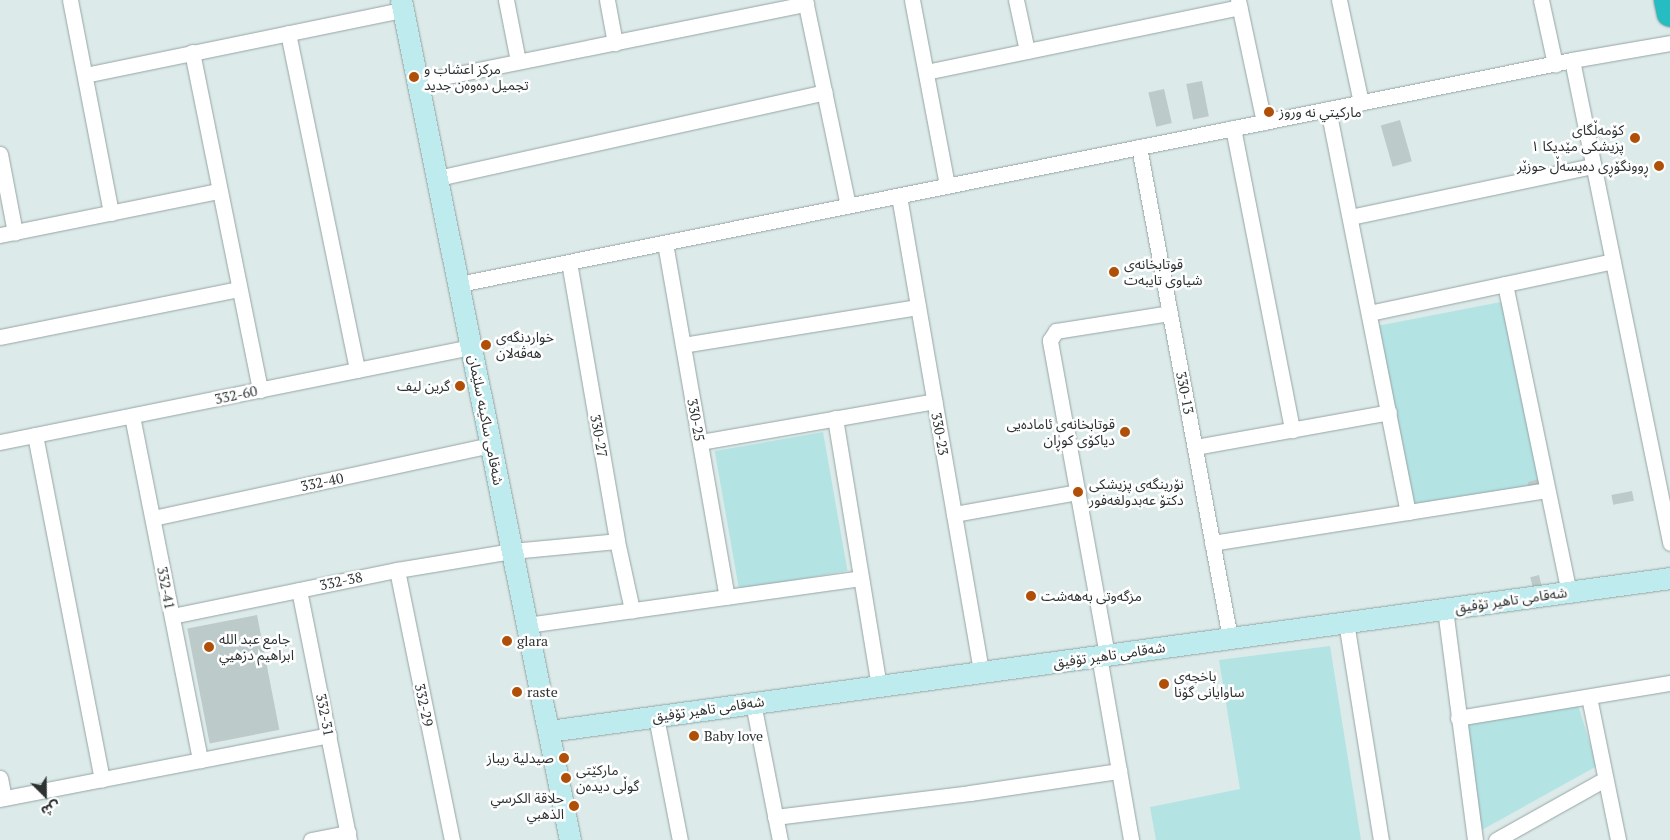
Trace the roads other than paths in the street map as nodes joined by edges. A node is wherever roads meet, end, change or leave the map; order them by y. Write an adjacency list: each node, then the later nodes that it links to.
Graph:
1 (70, 0): 22 (street)
2 (506, 0): 19 (street)
3 (607, 0): 14 (street)
4 (912, 0): 21 (street)
5 (1016, 0): 16 (street)
6 (1340, 0): 25 (street)
7 (1541, 0): 20 (street)
8 (1667, 0): 12 (highway)
9 (806, 2): 14 (street); 24 (street)
10 (1239, 3): 16 (street); 27 (street)
11 (402, 5): 13 (street); 23 (street, شەقامی ساکینە سلێمان)
12 (1670, 14)
13 (288, 33): 17 (street); 53 (street)
14 (615, 42): 19 (street)
15 (1670, 43): 18 (street)
16 (1027, 51): 21 (street)
17 (192, 52): 22 (street); 34 (street)
18 (1572, 60): 20 (street); 31 (street)
19 (518, 61): 23 (street)
20 (1555, 64): 25 (street)
21 (926, 72): 33 (street)
22 (85, 75): 37 (street)
23 (418, 82): 32 (street, شەقامی ساکینە سلێمان)
24 (824, 92): 32 (street); 36 (street)
25 (1361, 103): 26 (street)
26 (1328, 109): 27 (street); 38 (street)
27 (1264, 122): 28 (street)
28 (1233, 128): 29 (street); 59 (street)
29 (1139, 147): 33 (street); 48 (street, 330-13)
30 (0, 154): 39 (street)
31 (1594, 166): 38 (street); 42 (street)
32 (438, 178): 44 (street, شەقامی ساکینە سلێمان)
33 (947, 186): 35 (street)
34 (219, 191): 37 (street); 46 (street)
35 (898, 196): 36 (street); 47 (street, 330-23)
36 (848, 206): 41 (street)
37 (111, 213): 39 (street)
38 (1350, 217): 49 (street)
39 (15, 232): 40 (street)
40 (0, 235)
41 (665, 243): 43 (street); 51 (street, 330-25)
42 (1613, 261): 45 (street); 72 (street)
43 (569, 262): 44 (street); 70 (street, 330-27)
44 (459, 284): 52 (street, شەقامی ساکینە سلێمان)
45 (1506, 284): 49 (street); 65 (street)
46 (239, 289): 50 (street); 54 (street)
47 (918, 308): 51 (street); 55 (street, 330-23)
48 (1170, 313): 64 (street, 330-13); 66 (street)
49 (1369, 313): 56 (street)
50 (0, 336)
51 (683, 345): 62 (street, 330-25)
52 (472, 347): 53 (street, 332-60); 63 (street, شەقامی ساکینە سلێمان)
53 (358, 370): 54 (street, 332-60)
54 (260, 390): 57 (street, 332-60)
55 (934, 401): 58 (street); 68 (street, 330-23)
56 (1389, 412): 59 (street); 67 (street)
57 (132, 416): 60 (street, 332-60); 69 (street, 332-41)
58 (835, 418): 62 (street); 75 (street)
59 (1292, 430): 64 (street)
60 (35, 435): 61 (street, 332-60); 100 (street)
61 (0, 442)
62 (700, 442): 79 (street, 330-25)
63 (491, 445): 69 (street, 332-40); 73 (street, شەقامی ساکینە سلێمان)
64 (1195, 447): 71 (street, 330-13)
65 (1547, 490): 67 (street); 78 (street)
66 (1078, 492): 68 (street); 86 (street)
67 (1408, 512): 71 (street)
68 (954, 514): 87 (street, 330-23)
69 (153, 518): 82 (street, 332-41)
70 (616, 540): 73 (street, 332-38); 81 (street, 330-27)
71 (1212, 543): 85 (street, 330-13)
72 (1670, 543)
73 (512, 551): 74 (street, 332-38); 84 (street, شەقامی ساکینە سلێمان)
74 (397, 570): 77 (street, 332-38); 105 (street, 332-29)
75 (861, 578): 79 (street); 89 (street)
76 (1670, 578): 78 (street, شەقامی تاهیر تۆفیق)
77 (299, 590): 82 (street, 332-38); 95 (street, 332-31)
78 (1569, 592): 80 (street, شەقامی تاهیر تۆفیق)
79 (727, 597): 81 (street)
80 (1445, 609): 83 (street, شەقامی تاهیر تۆفیق); 93 (street)
81 (632, 610): 84 (street)
82 (172, 616): 96 (street, 332-41)
83 (1346, 622): 85 (street, شەقامی تاهیر تۆفیق); 110 (street)
84 (527, 625): 94 (street, شەقامی ساکینە سلێمان)
85 (1230, 638): 86 (street, شەقامی تاهیر تۆفیق)
86 (1103, 656): 87 (street, شەقامی تاهیر تۆفیق); 97 (street)
87 (982, 672): 89 (street, شەقامی تاهیر تۆفیق)
88 (1670, 683): 90 (street)
89 (879, 686): 91 (street, شەقامی تاهیر تۆفیق)
90 (1589, 696): 93 (street); 99 (street)
91 (753, 703): 92 (street, شەقامی تاهیر تۆفیق); 102 (street)
92 (656, 716): 94 (street, شەقامی تاهیر تۆفیق); 107 (street)
93 (1458, 718): 111 (street)
94 (549, 731): 106 (street, شەقامی ساکینە سلێمان)
95 (329, 734): 96 (street); 103 (street, 332-31)
96 (200, 760): 100 (street)
97 (1119, 771): 102 (street); 109 (street)
98 (0, 778): 101 (street)
99 (1604, 779): 112 (street); 113 (street)
100 (102, 780): 101 (street)
101 (2, 799)
102 (775, 817): 108 (street)
103 (348, 836): 104 (street)
104 (311, 840)
105 (452, 840)
106 (570, 840)
107 (680, 840)
108 (780, 840)
109 (1131, 840)
110 (1381, 840)
111 (1475, 840)
112 (1496, 840)
113 (1618, 840)

